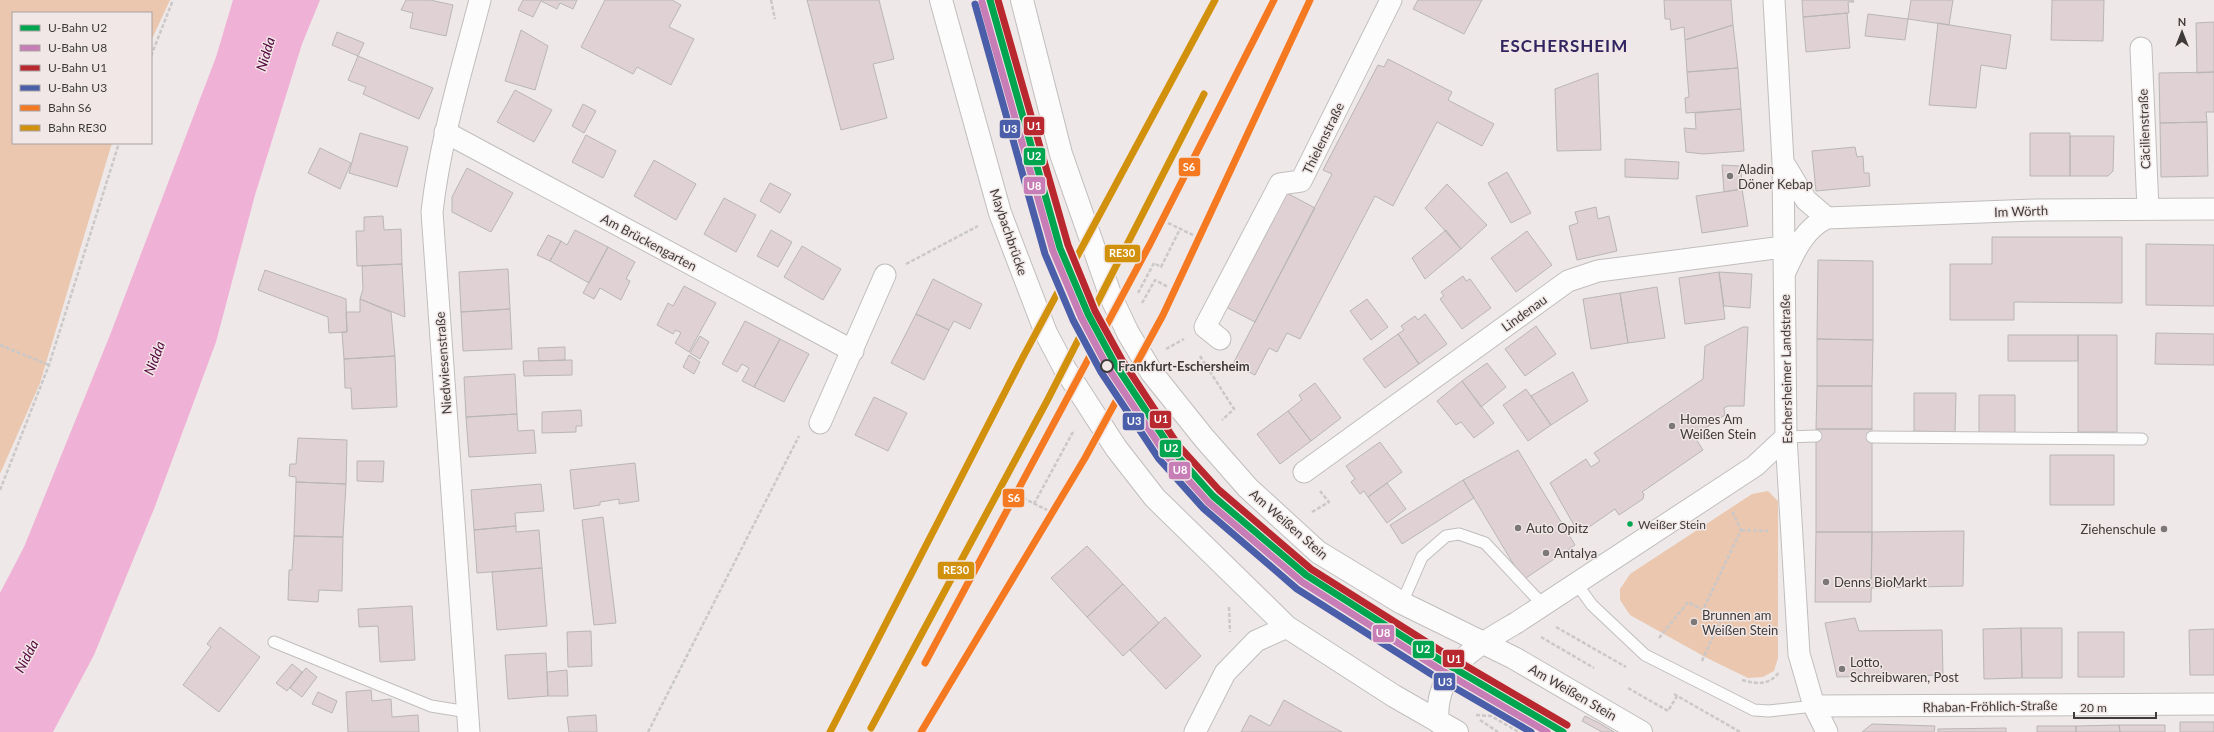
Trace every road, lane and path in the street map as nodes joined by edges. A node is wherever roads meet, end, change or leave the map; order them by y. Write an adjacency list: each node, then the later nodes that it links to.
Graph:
1 (172, 0): 10 (path)
2 (480, 0): 11 (street, Niedwiesenstraße)
3 (771, 0): 8 (path)
4 (941, 0): 52 (main road, Maybachbrücke)
5 (1022, 0): 49 (main road, Am Weißen Stein)
6 (1391, 0): 28 (street, Thielenstraße)
7 (1774, 0): 13 (street, Eschersheimer Landstraße)
8 (775, 19)
9 (2141, 48): 14 (street, Cäcilienstraße)
10 (152, 53)
11 (445, 132): 31 (street, Am Brückengarten); 73 (street, Niedwiesenstraße)
12 (120, 144): 32 (path)
13 (1783, 162): 16 (street); 21 (street, Eschersheimer Landstraße)
14 (2148, 209): 15 (street, Im Wörth); 16 (street, Im Wörth)
15 (2214, 209)
16 (1827, 218): 23 (street)
17 (983, 223): 22 (path)
18 (1168, 223): 19 (path)
19 (1180, 229): 20 (path); 25 (path)
20 (1193, 235)
21 (1783, 248): 23 (street, Eschersheimer Landstraße); 41 (street, Lindenau)
22 (893, 271): 31 (street)
23 (1785, 272): 38 (street, Eschersheimer Landstraße)
24 (1168, 287): 26 (path)
25 (1138, 294)
26 (1142, 304)
27 (1188, 336): 30 (path)
28 (1220, 339)
29 (0, 345): 32 (path)
30 (1172, 346)
31 (853, 351): 34 (street)
32 (49, 364): 42 (path)
33 (1211, 373): 35 (path)
34 (820, 423): 76 (path)
35 (1217, 425)
36 (1074, 430): 44 (path)
37 (1816, 436): 38 (lane)
38 (1786, 437): 47 (street); 70 (street, Eschersheimer Landstraße)
39 (1872, 437): 40 (lane)
40 (2142, 440)
41 (1304, 472)
42 (0, 490)
43 (1023, 498): 44 (path)
44 (1034, 504): 45 (path)
45 (1047, 510)
46 (1732, 510): 51 (path)
47 (1576, 583): 50 (street); 70 (lane)
48 (1228, 602): 53 (path)
49 (1402, 603): 50 (lane); 58 (main road, Am Weißen Stein)
50 (1544, 606): 58 (street)
51 (1703, 610): 56 (path); 61 (path)
52 (1287, 627): 75 (main road); 77 (street)
53 (1230, 633)
54 (1652, 635): 56 (path)
55 (1540, 637): 63 (path)
56 (1659, 638): 59 (path)
57 (274, 642): 73 (lane)
58 (1483, 642): 75 (street); 80 (main road, Am Weißen Stein)
59 (1665, 642)
60 (1695, 658): 61 (path)
61 (1702, 661): 62 (path)
62 (1708, 665)
63 (1594, 668)
64 (1780, 669): 66 (path)
65 (1489, 676): 71 (path)
66 (1736, 679)
67 (1628, 688): 68 (path)
68 (1677, 696)
69 (2214, 704): 70 (street, Rhaban-Fröhlich-Straße)
70 (1814, 706): 81 (street, Eschersheimer Landstraße)
71 (1546, 708)
72 (1483, 714): 79 (path)
73 (468, 722)
74 (1484, 724): 78 (path)
75 (1448, 727)
76 (648, 732)
77 (1195, 732)
78 (1498, 732)
79 (1519, 732)
80 (1641, 732)
81 (1827, 732)

